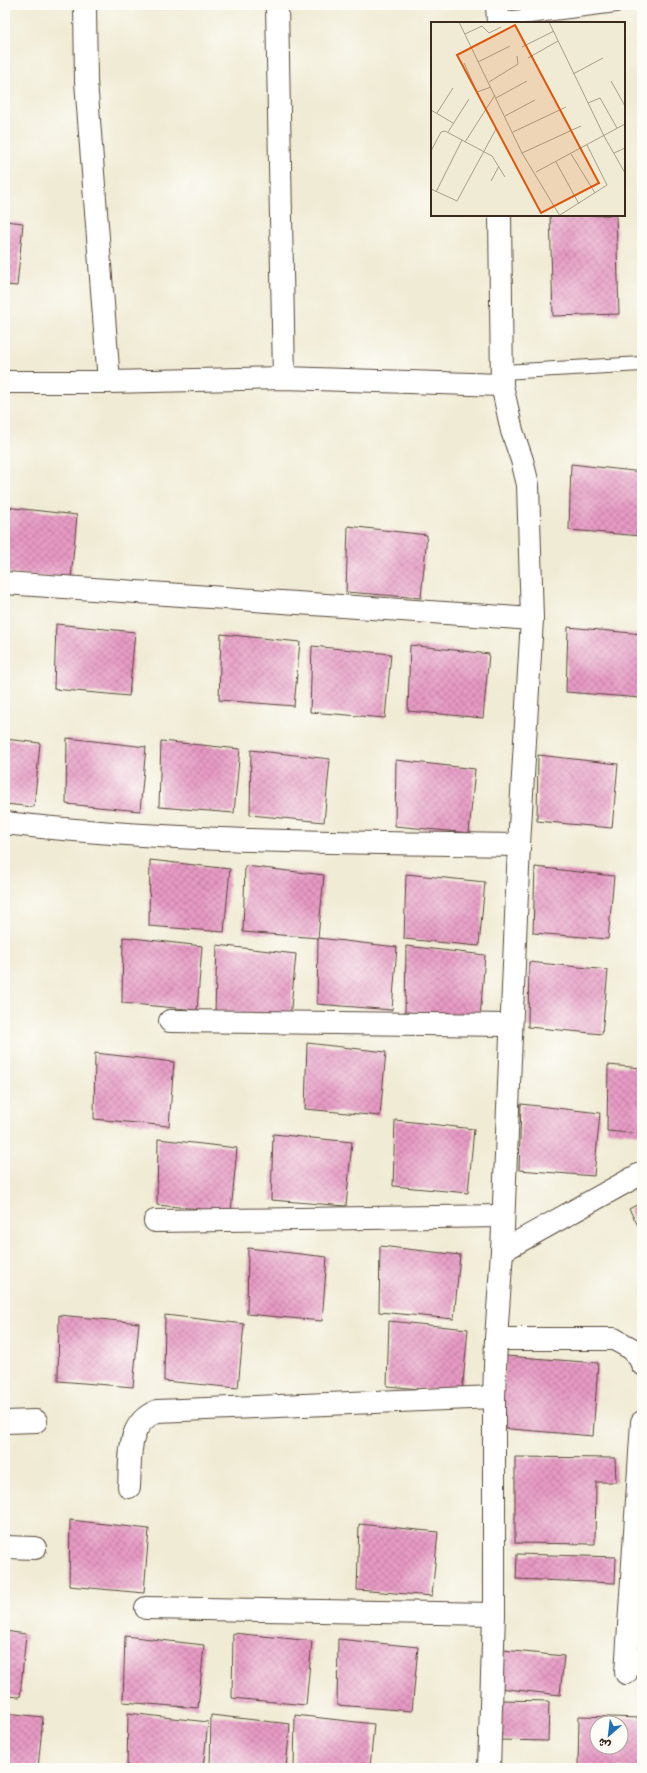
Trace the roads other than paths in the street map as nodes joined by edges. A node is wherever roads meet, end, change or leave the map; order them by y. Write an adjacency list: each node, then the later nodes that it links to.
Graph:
1 (85, 5): 10 (street)
2 (277, 5): 7 (street)
3 (616, 5): 4 (lane)
4 (498, 16)
5 (500, 216): 8 (street)
6 (642, 364): 8 (lane)
7 (284, 378): 8 (street); 10 (street)
8 (502, 379): 12 (street)
9 (5, 382): 10 (street)
10 (110, 382)
11 (5, 583): 12 (street)
12 (532, 619): 14 (street)
13 (5, 823): 14 (street)
14 (519, 845): 16 (street)
15 (170, 1022): 16 (street)
16 (511, 1025): 18 (street)
17 (642, 1173): 20 (street)
18 (503, 1216): 19 (street); 20 (street)
19 (155, 1221)
20 (502, 1251): 21 (street)
21 (496, 1339): 22 (street); 23 (street)
22 (642, 1364)
23 (494, 1397): 27 (street); 31 (street)
24 (36, 1421): 25 (street)
25 (5, 1422)
26 (642, 1422): 32 (street)
27 (129, 1487)
28 (5, 1547): 29 (street)
29 (35, 1548)
30 (146, 1608): 31 (street)
31 (494, 1614): 33 (street)
32 (626, 1673)
33 (488, 1768)

